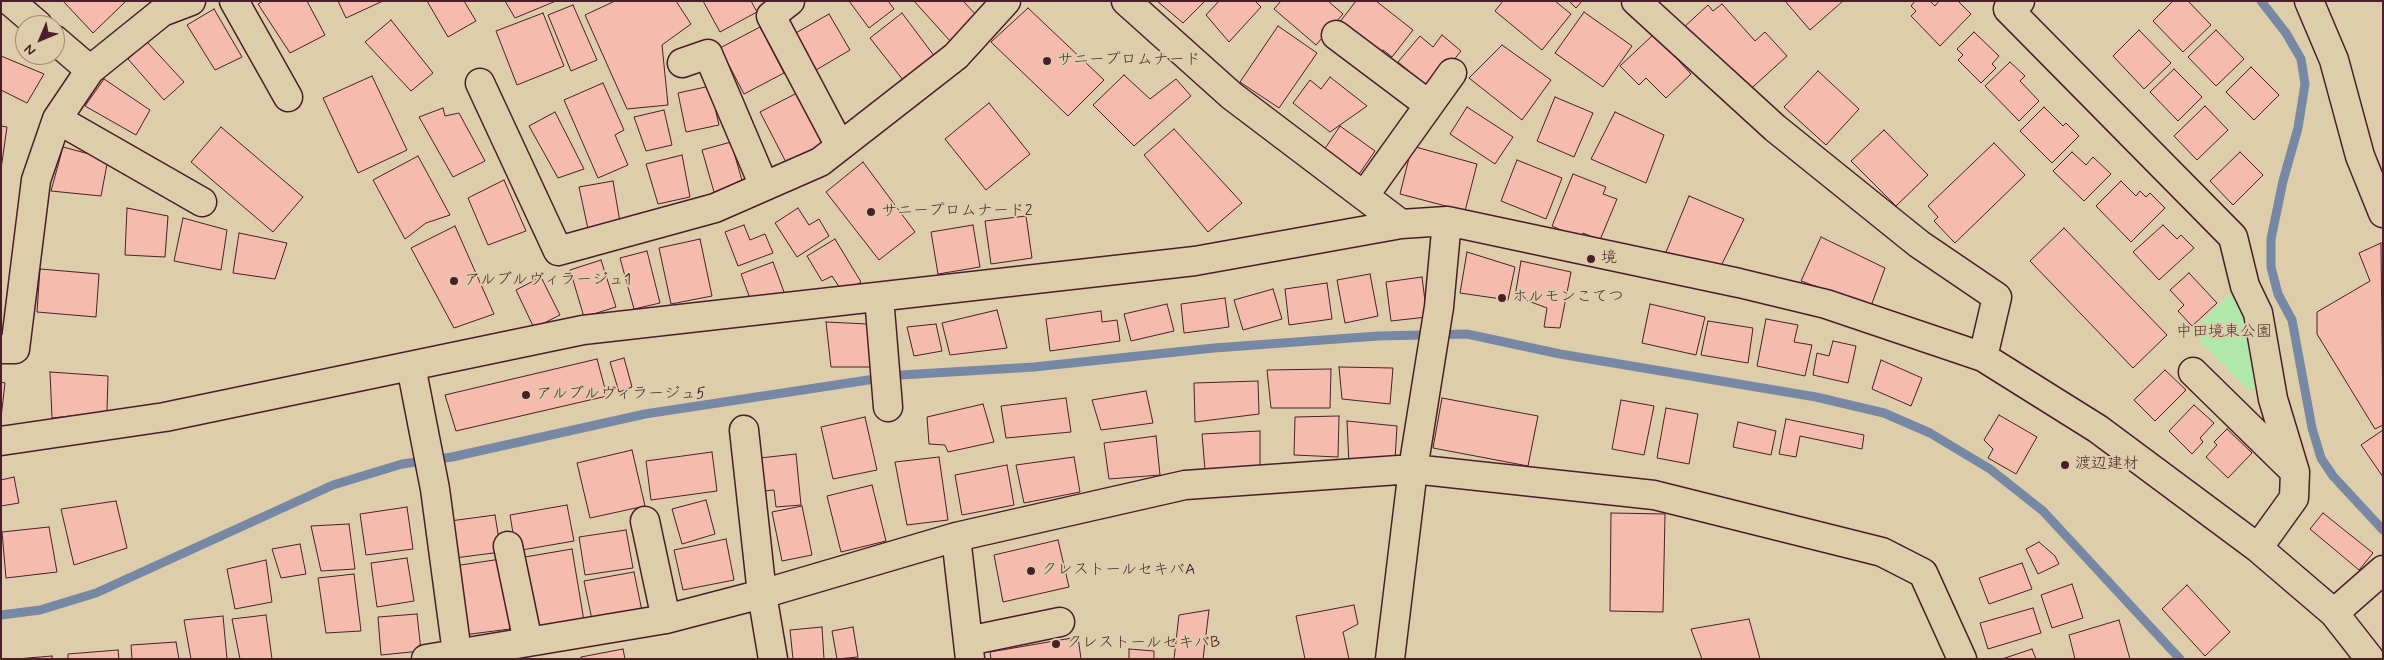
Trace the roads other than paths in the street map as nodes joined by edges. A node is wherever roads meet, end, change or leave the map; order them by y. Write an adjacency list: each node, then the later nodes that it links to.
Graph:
1 (10, 1): 10 (street)
2 (191, 1): 14 (street)
3 (234, 1): 17 (street)
4 (790, 1): 20 (street)
5 (1006, 1): 20 (street)
6 (1126, 1): 22 (street)
7 (1636, 1): 29 (street)
8 (2020, 1): 36 (street)
9 (2309, 1): 24 (street)
10 (26, 15)
11 (1336, 34): 18 (street)
12 (65, 49): 14 (street)
13 (682, 63): 21 (street)
14 (90, 70): 19 (street)
15 (1452, 73): 18 (street)
16 (480, 83): 21 (street)
17 (288, 97)
18 (1429, 105): 22 (street)
19 (57, 119): 23 (street); 28 (street)
20 (840, 146): 21 (street)
21 (764, 186)
22 (1364, 196): 26 (street)
23 (202, 202)
24 (2383, 213)
25 (1447, 221): 26 (street); 29 (street); 35 (street)
26 (1401, 224): 27 (street)
27 (879, 296): 30 (street); 32 (street)
28 (1, 349)
29 (1983, 356): 40 (street)
30 (411, 366): 34 (street); 48 (street)
31 (2193, 372): 36 (street)
32 (888, 407)
33 (744, 430): 42 (street)
34 (1, 441)
35 (1413, 469): 38 (street); 51 (street); 52 (street)
36 (2295, 472): 40 (street)
37 (645, 521): 44 (street)
38 (956, 537): 42 (street); 47 (street)
39 (508, 546): 46 (street)
40 (2258, 548): 43 (street)
41 (2383, 570): 43 (street)
42 (762, 594): 44 (street); 50 (street)
43 (2334, 613): 53 (street)
44 (666, 619): 46 (street)
45 (1060, 622): 47 (street)
46 (528, 642): 48 (street)
47 (969, 650)
48 (457, 653): 49 (street)
49 (426, 659)
50 (774, 659)
51 (1390, 659)
52 (1962, 659)
53 (2370, 659)

